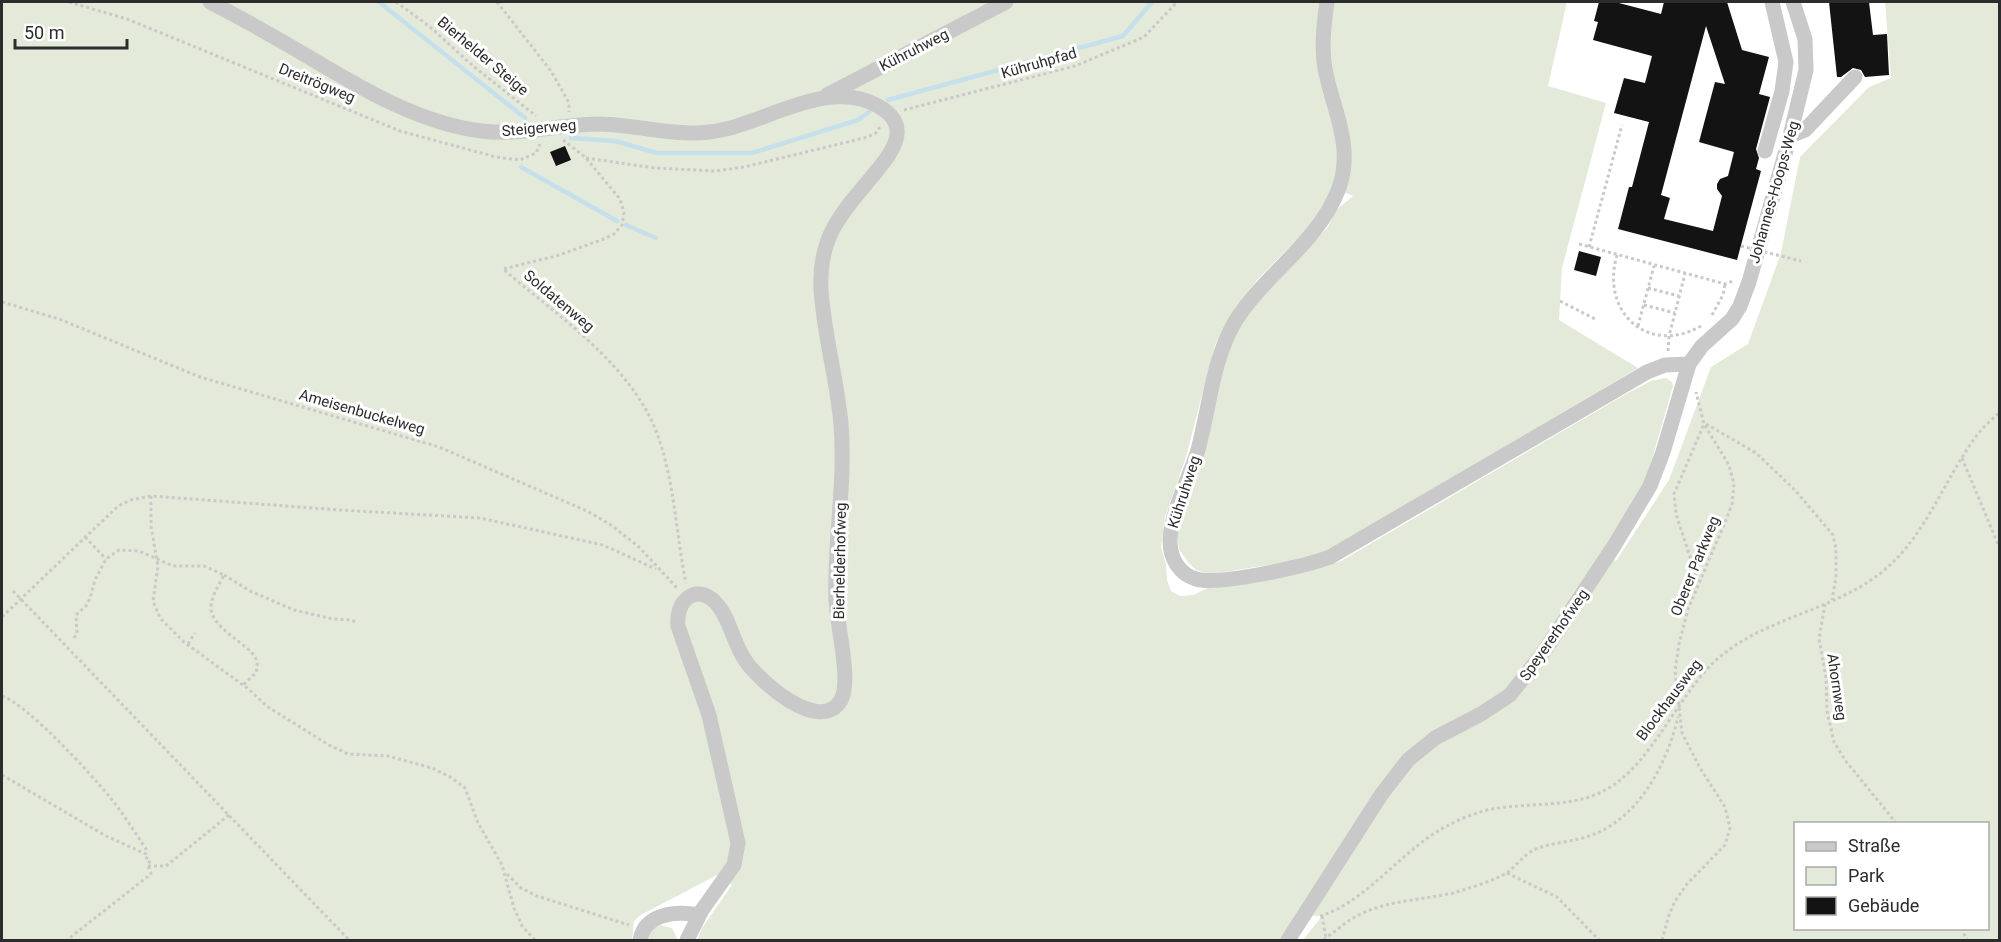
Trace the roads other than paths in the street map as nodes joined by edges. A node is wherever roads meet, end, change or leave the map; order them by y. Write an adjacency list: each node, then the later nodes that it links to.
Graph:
1 (210, 2): 7 (street, Steigerweg)
2 (1006, 2): 7 (street, Kühruhweg)
3 (1327, 2): 10 (street, Kühruhweg)
4 (1772, 2): 9 (street)
5 (1793, 2): 8 (street, Johannes-Hoops-Weg)
6 (1855, 77): 8 (street)
7 (822, 98): 11 (street, Bierhelderhofweg)
8 (1790, 136): 10 (street, Johannes-Hoops-Weg)
9 (1765, 151)
10 (1689, 364): 14 (street, Speyererhofweg)
11 (699, 915): 12 (street); 13 (street)
12 (642, 934)
13 (687, 940)
14 (1288, 940)

